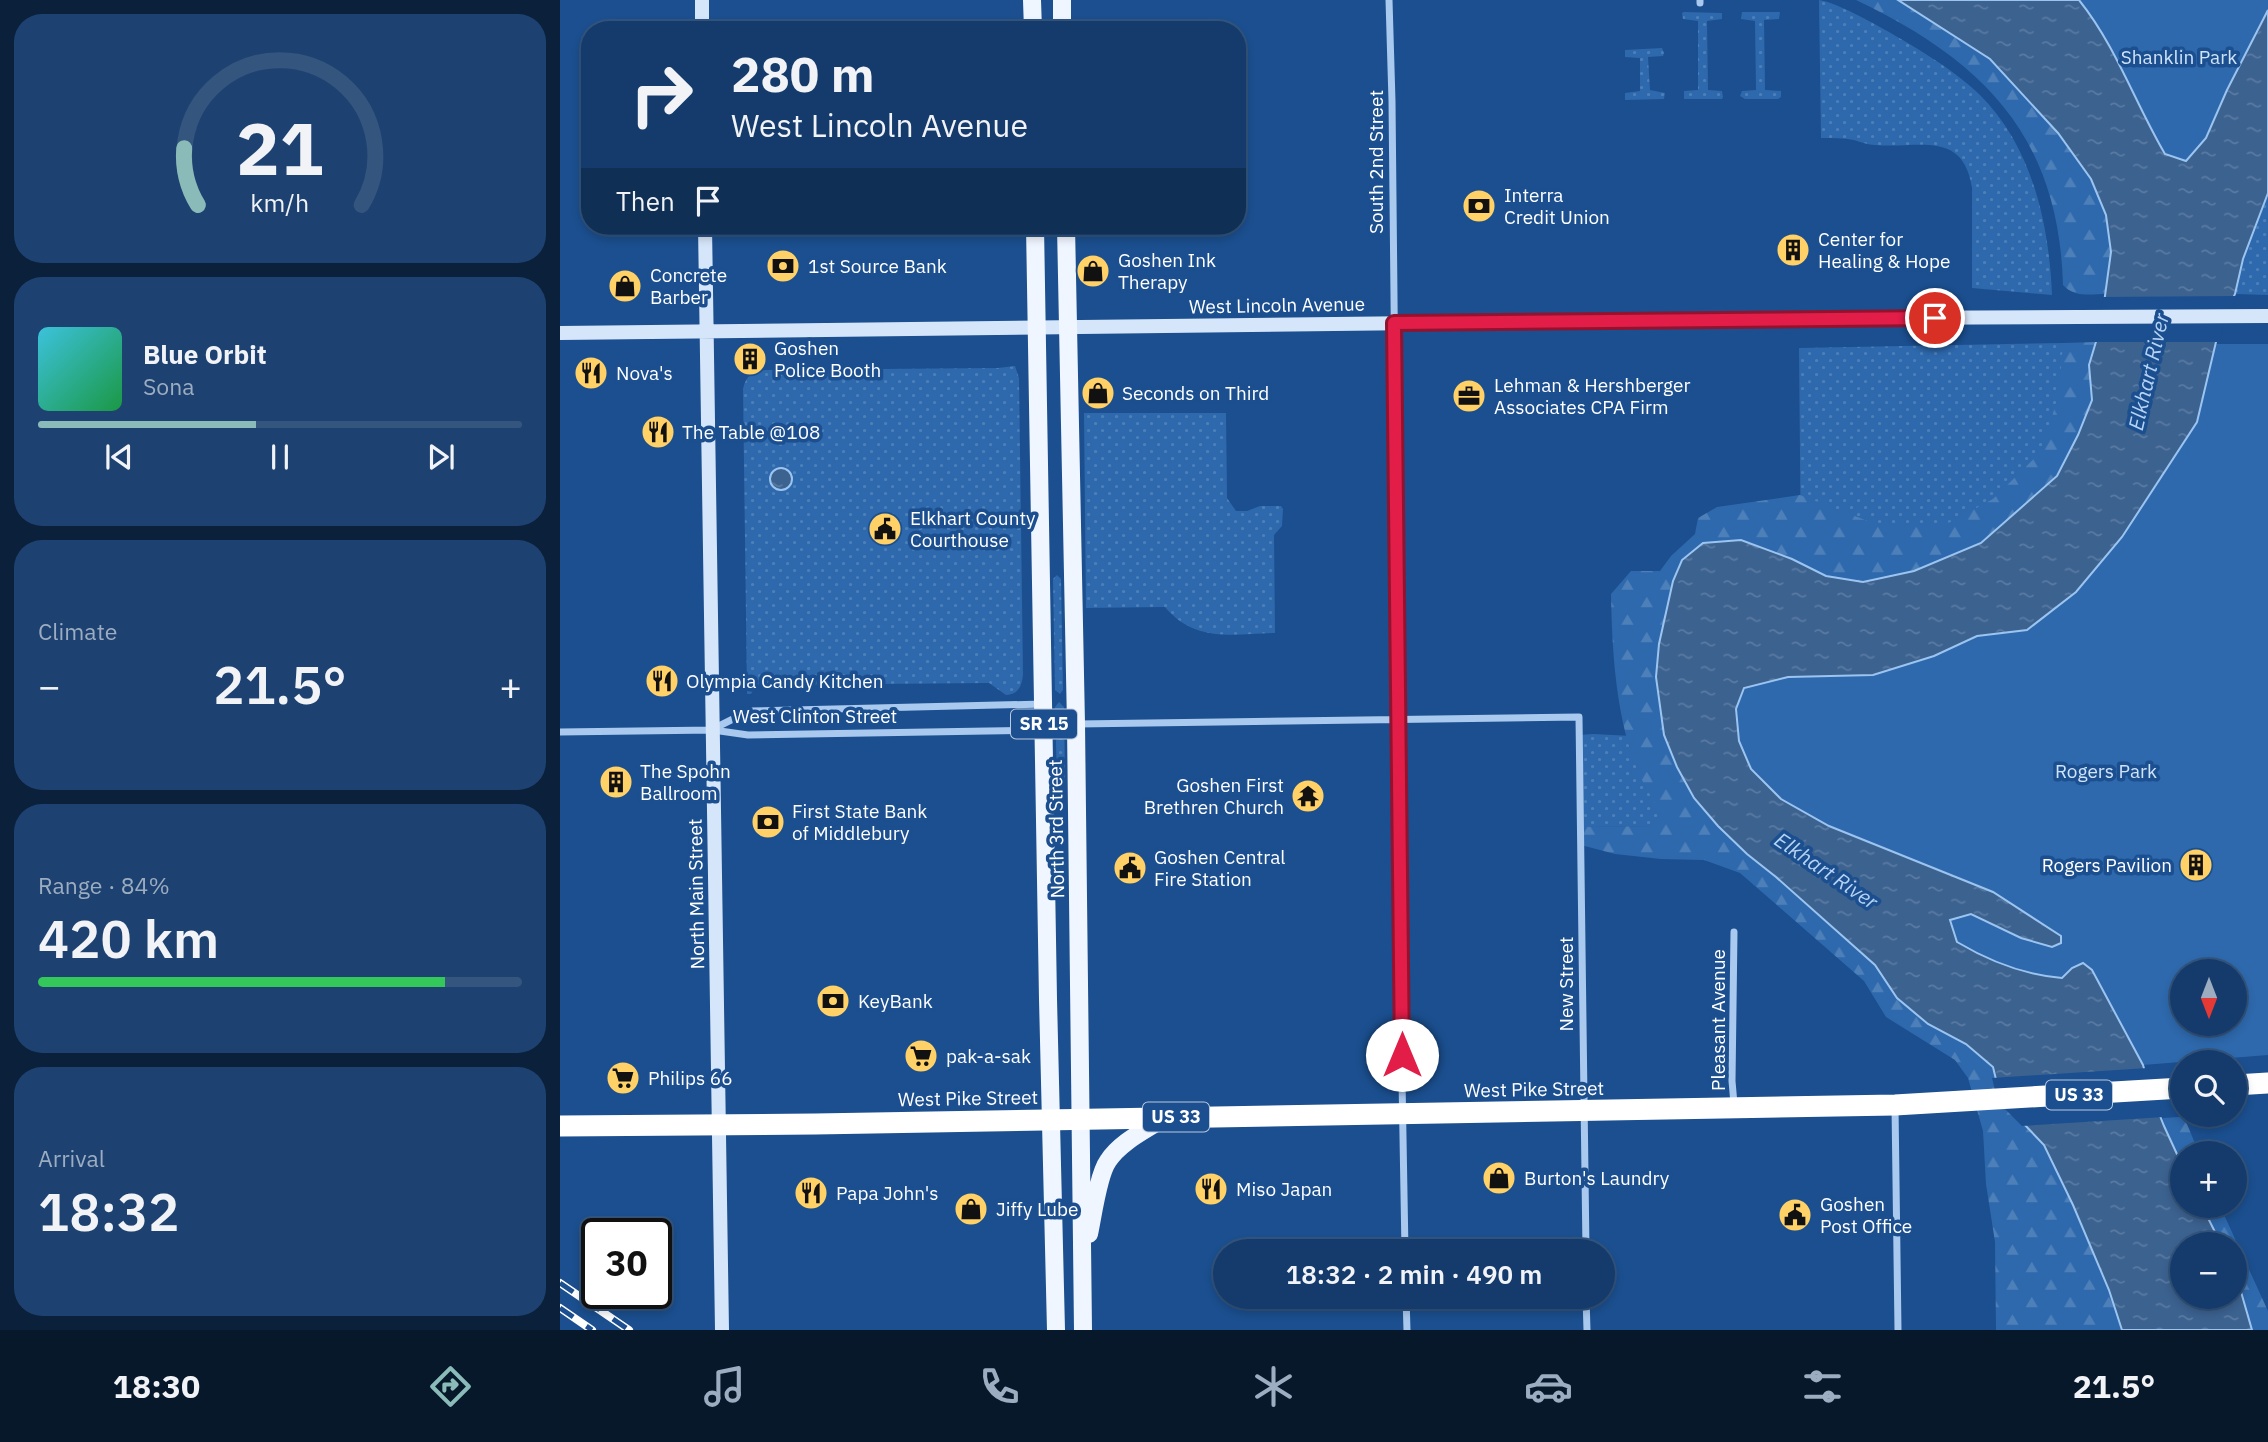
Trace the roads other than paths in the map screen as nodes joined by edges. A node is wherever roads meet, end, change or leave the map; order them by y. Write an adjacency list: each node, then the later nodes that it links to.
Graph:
1 (702, 0): 5 (street)
2 (1032, 0): 6 (main road)
3 (1062, 0): 7 (main road)
4 (1389, 0): 12 (street, South 2nd Street)
5 (702, 21)
6 (1032, 21)
7 (1062, 21)
8 (705, 235): 15 (street, North Main Street)
9 (1035, 235): 13 (main road, SR 15)
10 (1066, 235): 14 (main road, SR 15)
11 (2266, 316): 12 (street, West Lincoln Avenue)
12 (1394, 323): 14 (street, West Lincoln Avenue); 18 (street, South 2nd Street)
13 (1037, 328): 14 (street, West Lincoln Avenue); 15 (street, West Lincoln Avenue); 17 (main road, North 3rd Street / SR 15)
14 (1068, 328): 19 (main road, North 3rd Street / SR 15)
15 (707, 331): 16 (street, West Lincoln Avenue); 20 (street, North Main Street)
16 (560, 333)
17 (1044, 704): 20 (street, West Clinton Street); 21 (main road, North 3rd Street / SR 15)
18 (1399, 720): 19 (street); 29 (street, New Street); 30 (street, South 2nd Street)
19 (1076, 724): 33 (main road, North 3rd Street / SR 15)
20 (713, 730): 21 (street, West Clinton Street); 22 (street); 34 (street, North Main Street)
21 (1044, 730): 32 (main road, North 3rd Street / SR 15)
22 (560, 732)
23 (1734, 932): 28 (street, Pleasant Avenue)
24 (2268, 1083): 25 (highway)
25 (2247, 1084)
26 (2170, 1089): 27 (highway, West Pike Street / US 33)
27 (1895, 1105): 28 (highway, West Pike Street / US 33); 46 (street)
28 (1734, 1108): 29 (highway, West Pike Street / US 33)
29 (1582, 1111): 30 (highway, West Pike Street / US 33); 37 (street, New Street)
30 (1403, 1114): 31 (highway, West Pike Street / US 33); 36 (street, South 2nd Street)
31 (1164, 1118): 33 (highway, West Pike Street / US 33); 38 (main road)
32 (1051, 1119): 33 (highway, West Pike Street / US 33); 34 (highway, West Pike Street / US 33); 42 (main road, North 3rd Street / SR 15)
33 (1081, 1119): 38 (main road, North 3rd Street / SR 15)
34 (719, 1124): 35 (highway, US 33); 41 (street, North Main Street)
35 (560, 1126)
36 (1405, 1239)
37 (1586, 1239)
38 (1082, 1258): 43 (main road, North 3rd Street / SR 15)
39 (1406, 1309): 44 (street)
40 (1586, 1309): 45 (street)
41 (722, 1330)
42 (1056, 1330)
43 (1083, 1330)
44 (1407, 1330)
45 (1587, 1330)
46 (1898, 1330)

